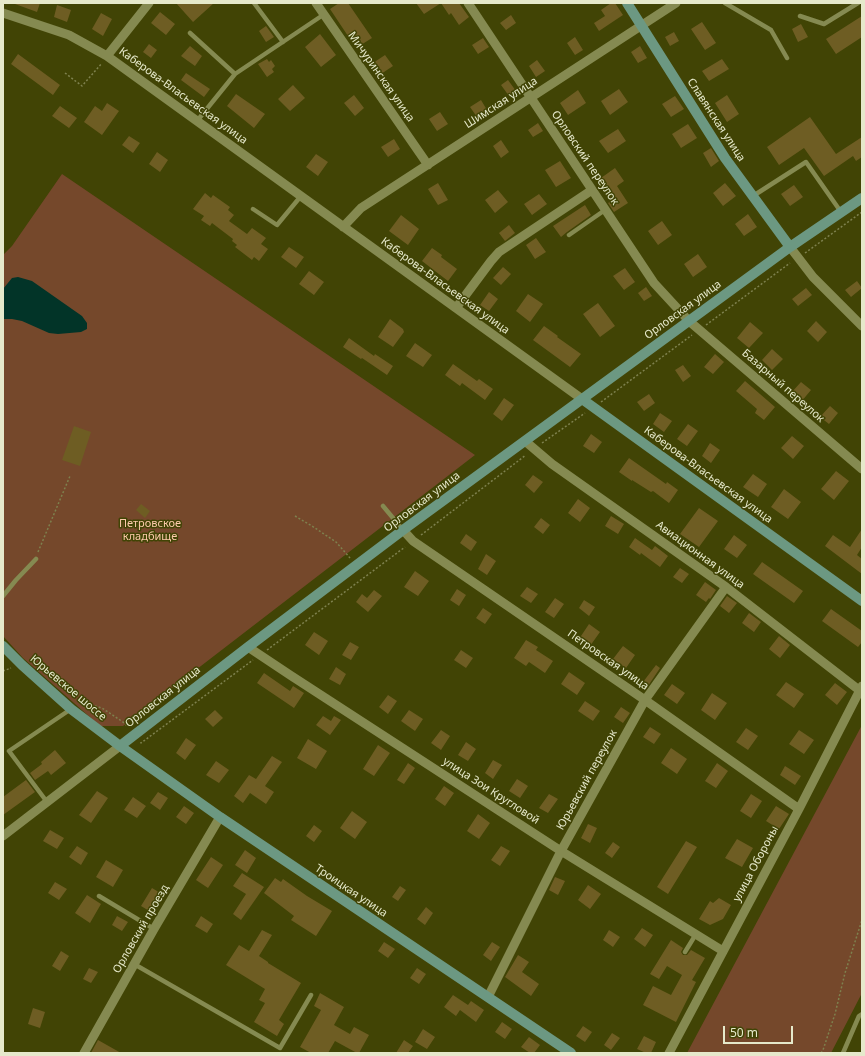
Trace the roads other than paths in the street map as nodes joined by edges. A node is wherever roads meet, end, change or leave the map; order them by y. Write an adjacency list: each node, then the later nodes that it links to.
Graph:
1 (149, 3): 15 (street)
2 (254, 3): 14 (lane)
3 (316, 3): 10 (street, Мичуринская улица)
4 (468, 3): 18 (street, Орловский переулок)
5 (628, 3): 12 (main road, Славянская улица)
6 (676, 3): 12 (street, Шимская улица)
7 (725, 3): 16 (lane)
8 (858, 3): 11 (lane)
9 (3, 13): 15 (street, Каберова-Власьевская улица)
10 (323, 15): 14 (lane); 20 (street, Мичуринская улица)
11 (800, 16)
12 (642, 26): 18 (street, Шимская улица); 23 (main road, Славянская улица)
13 (190, 33): 17 (lane)
14 (283, 42): 17 (lane)
15 (107, 56): 19 (street, Каберова-Власьевская улица)
16 (787, 58)
17 (236, 74): 19 (lane)
18 (531, 98): 20 (street, Шимская улица); 21 (street, Орловский переулок)
19 (197, 121): 22 (street, Каберова-Власьевская улица)
20 (428, 165): 28 (street, Шимская улица)
21 (592, 190): 26 (street, Орловский переулок); 31 (street)
22 (301, 196): 25 (lane); 28 (street, Каберова-Власьевская улица)
23 (753, 196): 27 (lane); 30 (main road, Славянская улица)
24 (862, 198): 27 (main road, Орловская улица)
25 (253, 209)
26 (605, 210): 29 (lane); 32 (street, Орловский переулок)
27 (840, 212): 30 (main road, Орловская улица)
28 (343, 227): 31 (street, Каберова-Власьевская улица)
29 (569, 234)
30 (790, 247): 32 (main road, Орловская улица); 33 (street)
31 (456, 308): 34 (street, Каберова-Власьевская улица)
32 (689, 321): 34 (main road, Орловская улица); 36 (street, Базарный переулок)
33 (862, 326)
34 (582, 399): 35 (main road, Орловская улица); 42 (main road, Каберова-Власьевская улица)
35 (525, 441): 38 (main road, Орловская улица); 40 (street, Авиационная улица)
36 (862, 469)
37 (383, 506): 38 (lane)
38 (404, 530): 44 (main road, Орловская улица); 46 (street, Петровская улица)
39 (36, 559): 41 (lane)
40 (726, 587): 45 (street, Авиационная улица); 46 (street, Юрьевский переулок)
41 (3, 596)
42 (862, 601)
43 (3, 646): 47 (main road, Юрьевское шоссе)
44 (248, 647): 48 (main road, Орловская улица); 53 (street, улица Зои Кругловой)
45 (861, 688): 50 (street, улица Обороны)
46 (645, 700): 50 (street, Петровская улица); 53 (street, Юрьевский переулок)
47 (71, 709): 48 (main road, Юрьевское шоссе); 49 (lane)
48 (120, 746): 49 (street, Орловская улица); 51 (main road, Троицкая улица)
49 (47, 802): 52 (street, Орловская улица)
50 (799, 809): 57 (street, улица Обороны)
51 (220, 817): 55 (street, Орловский проезд); 61 (main road, Троицкая улица)
52 (3, 836)
53 (561, 851): 56 (street, улица Зои Кругловой); 61 (street, Юрьевский переулок)
54 (99, 896): 55 (lane)
55 (154, 929): 59 (street, Орловский проезд)
56 (696, 934): 57 (street, улица Зои Кругловой); 58 (lane)
57 (723, 951): 65 (street, улица Обороны)
58 (685, 952)
59 (134, 964): 60 (lane); 63 (street, Орловский проезд)
60 (311, 995)
61 (488, 997): 64 (main road, Троицкая улица)
62 (862, 1014): 66 (lane)
63 (84, 1053)
64 (571, 1053)
65 (669, 1053)
66 (843, 1053)

